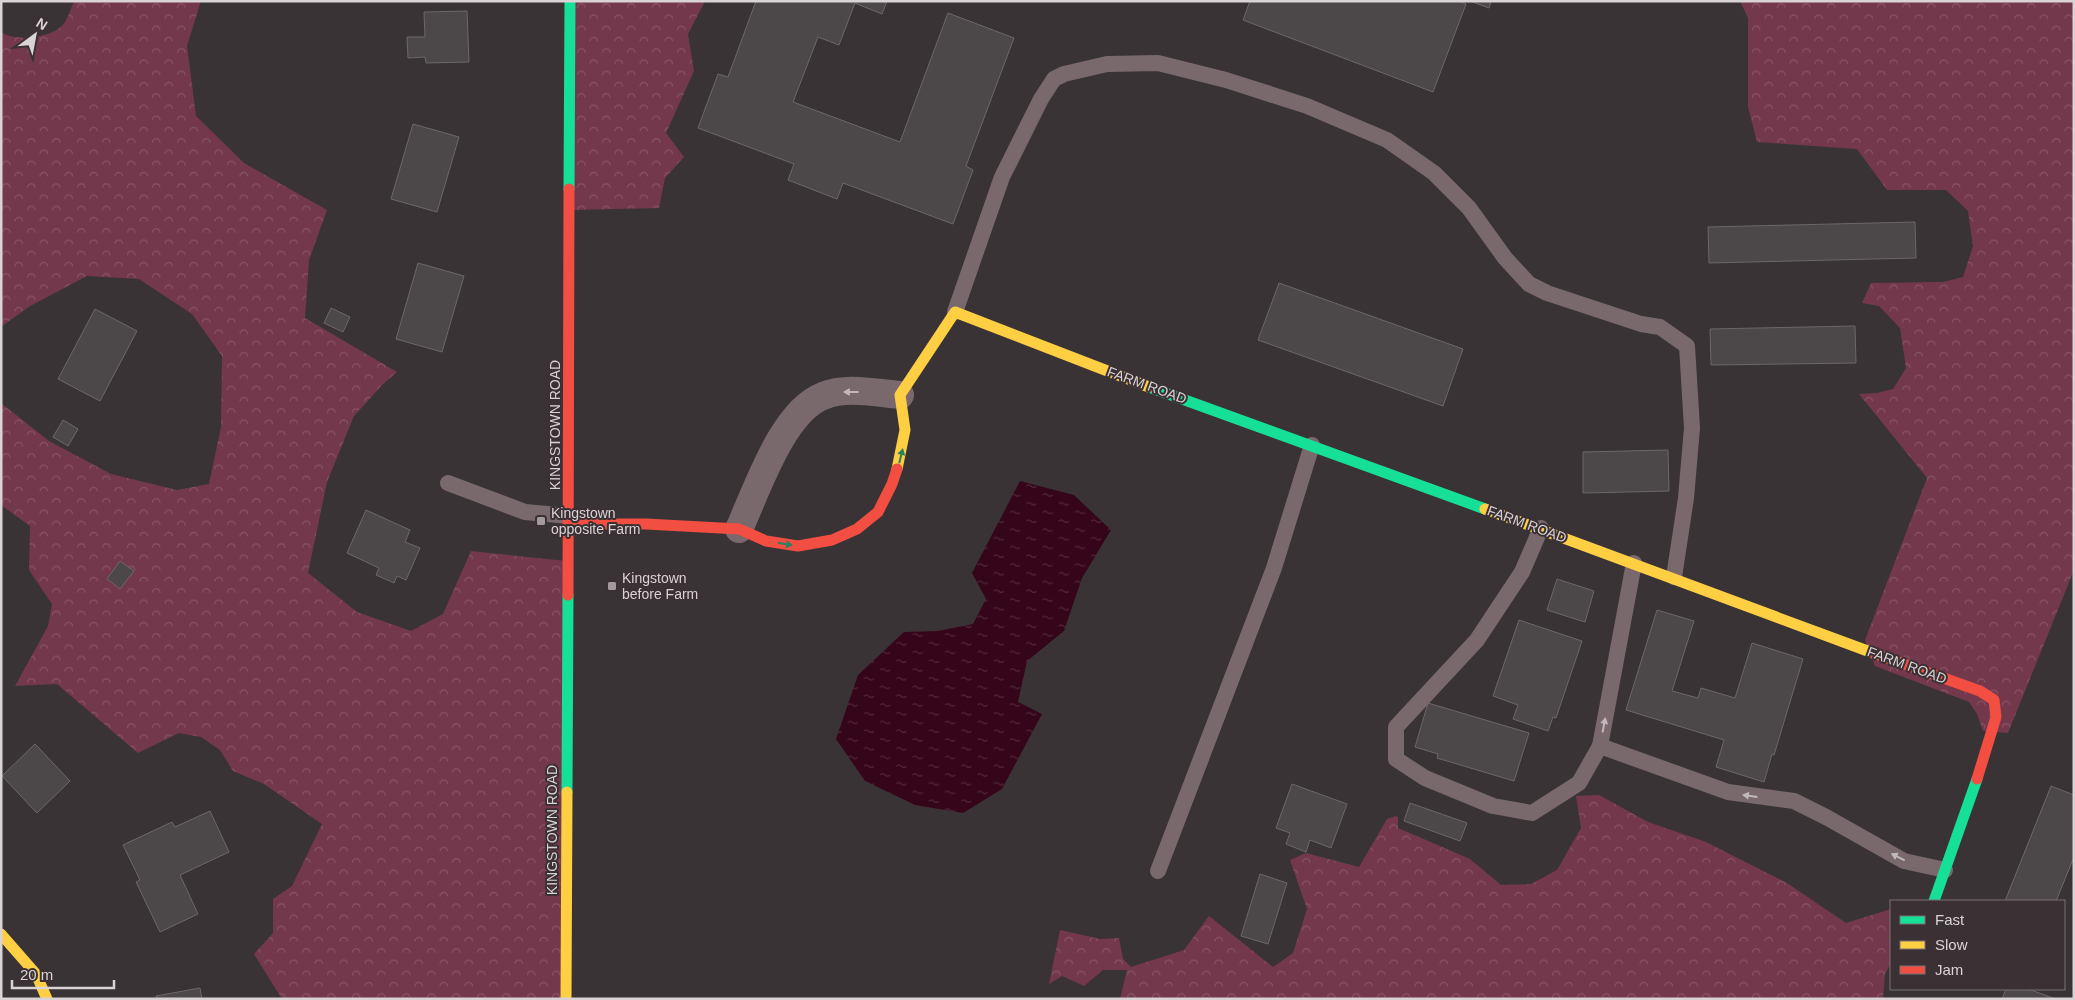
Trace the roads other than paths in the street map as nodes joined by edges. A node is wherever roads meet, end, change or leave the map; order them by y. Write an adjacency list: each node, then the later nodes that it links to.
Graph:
1 (570, 1): 6 (street, KINGSTOWN ROAD)
2 (955, 312): 3 (street); 4 (street, FARM ROAD); 10 (lane)
3 (900, 395): 8 (street, one-way to 8); 8 (street, one-way to 3)
4 (1312, 445): 7 (street, FARM ROAD); 13 (lane)
5 (448, 483): 6 (lane)
6 (569, 520): 8 (street); 17 (street, KINGSTOWN ROAD)
7 (1540, 528): 9 (street, FARM ROAD); 11 (lane)
8 (739, 529)
9 (1634, 563): 10 (street, FARM ROAD); 11 (lane, one-way to 9)
10 (1674, 578): 12 (street, FARM ROAD)
11 (1600, 746): 12 (lane, one-way to 11)
12 (1945, 870): 14 (street, FARM ROAD)
13 (1158, 871)
14 (1934, 900)
15 (1, 934): 16 (street)
16 (47, 999)
17 (566, 999)

